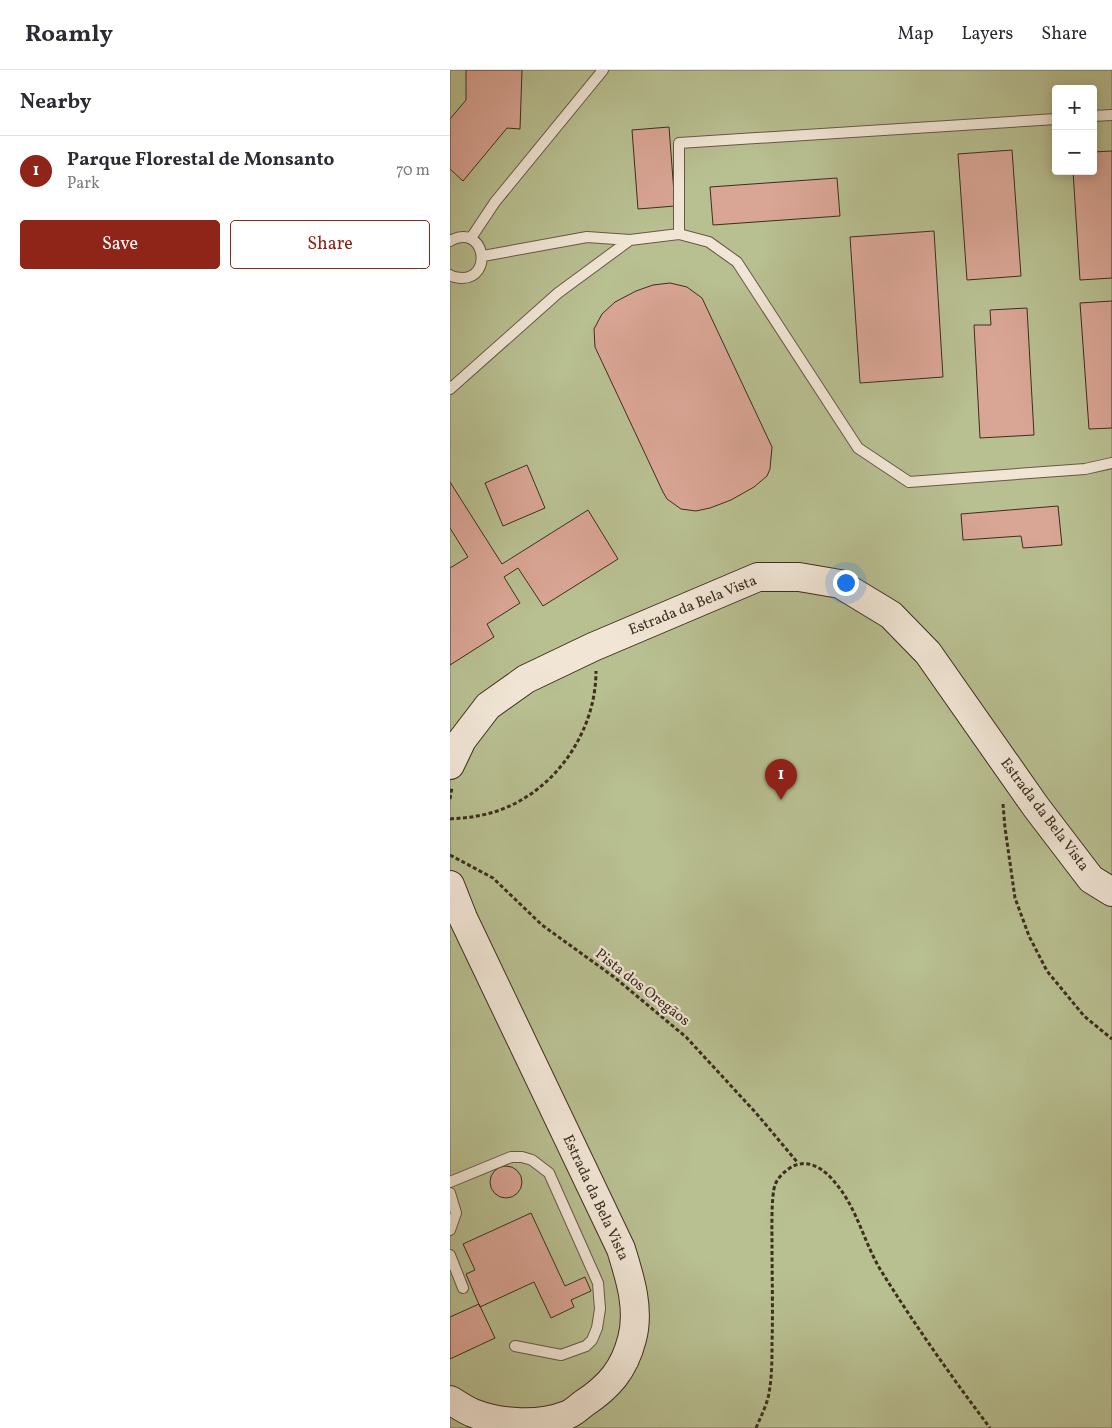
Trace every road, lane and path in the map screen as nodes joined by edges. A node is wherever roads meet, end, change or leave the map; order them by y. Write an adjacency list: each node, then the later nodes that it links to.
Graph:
1 (604, 70): 6 (lane)
2 (1112, 115): 3 (lane)
3 (1097, 116)
4 (1052, 118): 5 (lane)
5 (679, 234): 7 (lane); 12 (lane)
6 (471, 238): 8 (lane); 9 (lane)
7 (630, 240): 9 (lane); 11 (lane)
8 (450, 241)
9 (483, 256): 10 (lane)
10 (451, 277)
11 (450, 389)
12 (1112, 463)
13 (596, 664): 17 (path)
14 (453, 772): 15 (path); 20 (street, Estrada da Bela Vista)
15 (450, 799)
16 (1003, 803): 21 (path)
17 (450, 819)
18 (450, 855): 22 (path, Pista dos Oregãos)
19 (450, 885): 29 (street, Estrada da Bela Vista)
20 (1112, 892)
21 (1112, 1039)
22 (798, 1163): 30 (path); 31 (path)
23 (450, 1182): 28 (lane)
24 (450, 1193): 25 (lane)
25 (450, 1230)
26 (450, 1256): 27 (lane)
27 (463, 1288)
28 (515, 1346)
29 (450, 1400)
30 (756, 1428)
31 (990, 1428)

